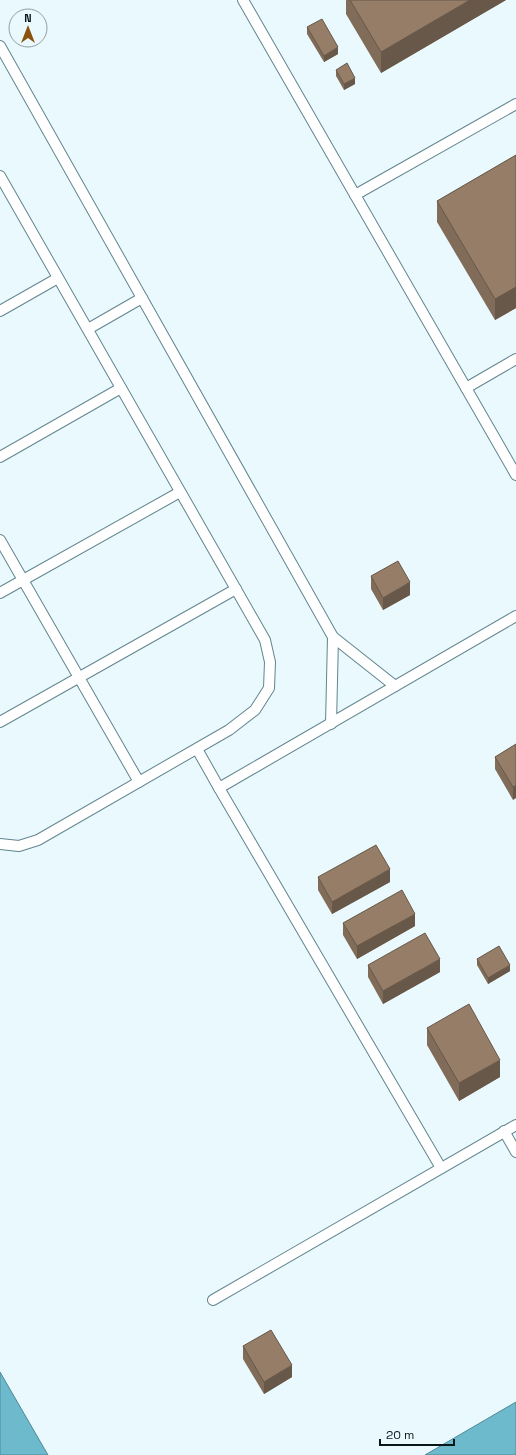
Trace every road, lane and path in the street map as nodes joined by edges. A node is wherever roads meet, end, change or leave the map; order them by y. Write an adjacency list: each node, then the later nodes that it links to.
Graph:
1 (245, 1): 5 (lane)
2 (0, 46): 7 (lane)
3 (516, 104): 5 (lane)
4 (0, 176): 6 (lane)
5 (355, 195): 12 (lane)
6 (58, 278): 8 (lane); 9 (lane)
7 (142, 298): 9 (lane); 21 (lane)
8 (0, 311)
9 (88, 329): 11 (lane)
10 (516, 359): 12 (lane)
11 (121, 388): 13 (lane); 15 (lane)
12 (466, 388): 14 (lane)
13 (0, 457)
14 (516, 476)
15 (180, 492): 17 (lane); 18 (lane)
16 (0, 540): 17 (lane)
17 (23, 580): 19 (lane); 22 (lane)
18 (236, 589): 22 (lane); 26 (lane)
19 (0, 593)
20 (516, 616): 23 (lane)
21 (333, 637): 23 (lane); 25 (lane)
22 (79, 678): 24 (lane); 27 (lane)
23 (395, 686): 25 (lane)
24 (0, 722)
25 (331, 724): 28 (lane)
26 (197, 748): 27 (lane); 28 (lane)
27 (139, 782): 29 (lane)
28 (220, 788): 33 (lane)
29 (0, 844)
30 (516, 1125): 31 (lane)
31 (504, 1132): 32 (lane); 33 (lane)
32 (516, 1152)
33 (441, 1168): 34 (lane)
34 (213, 1300)

